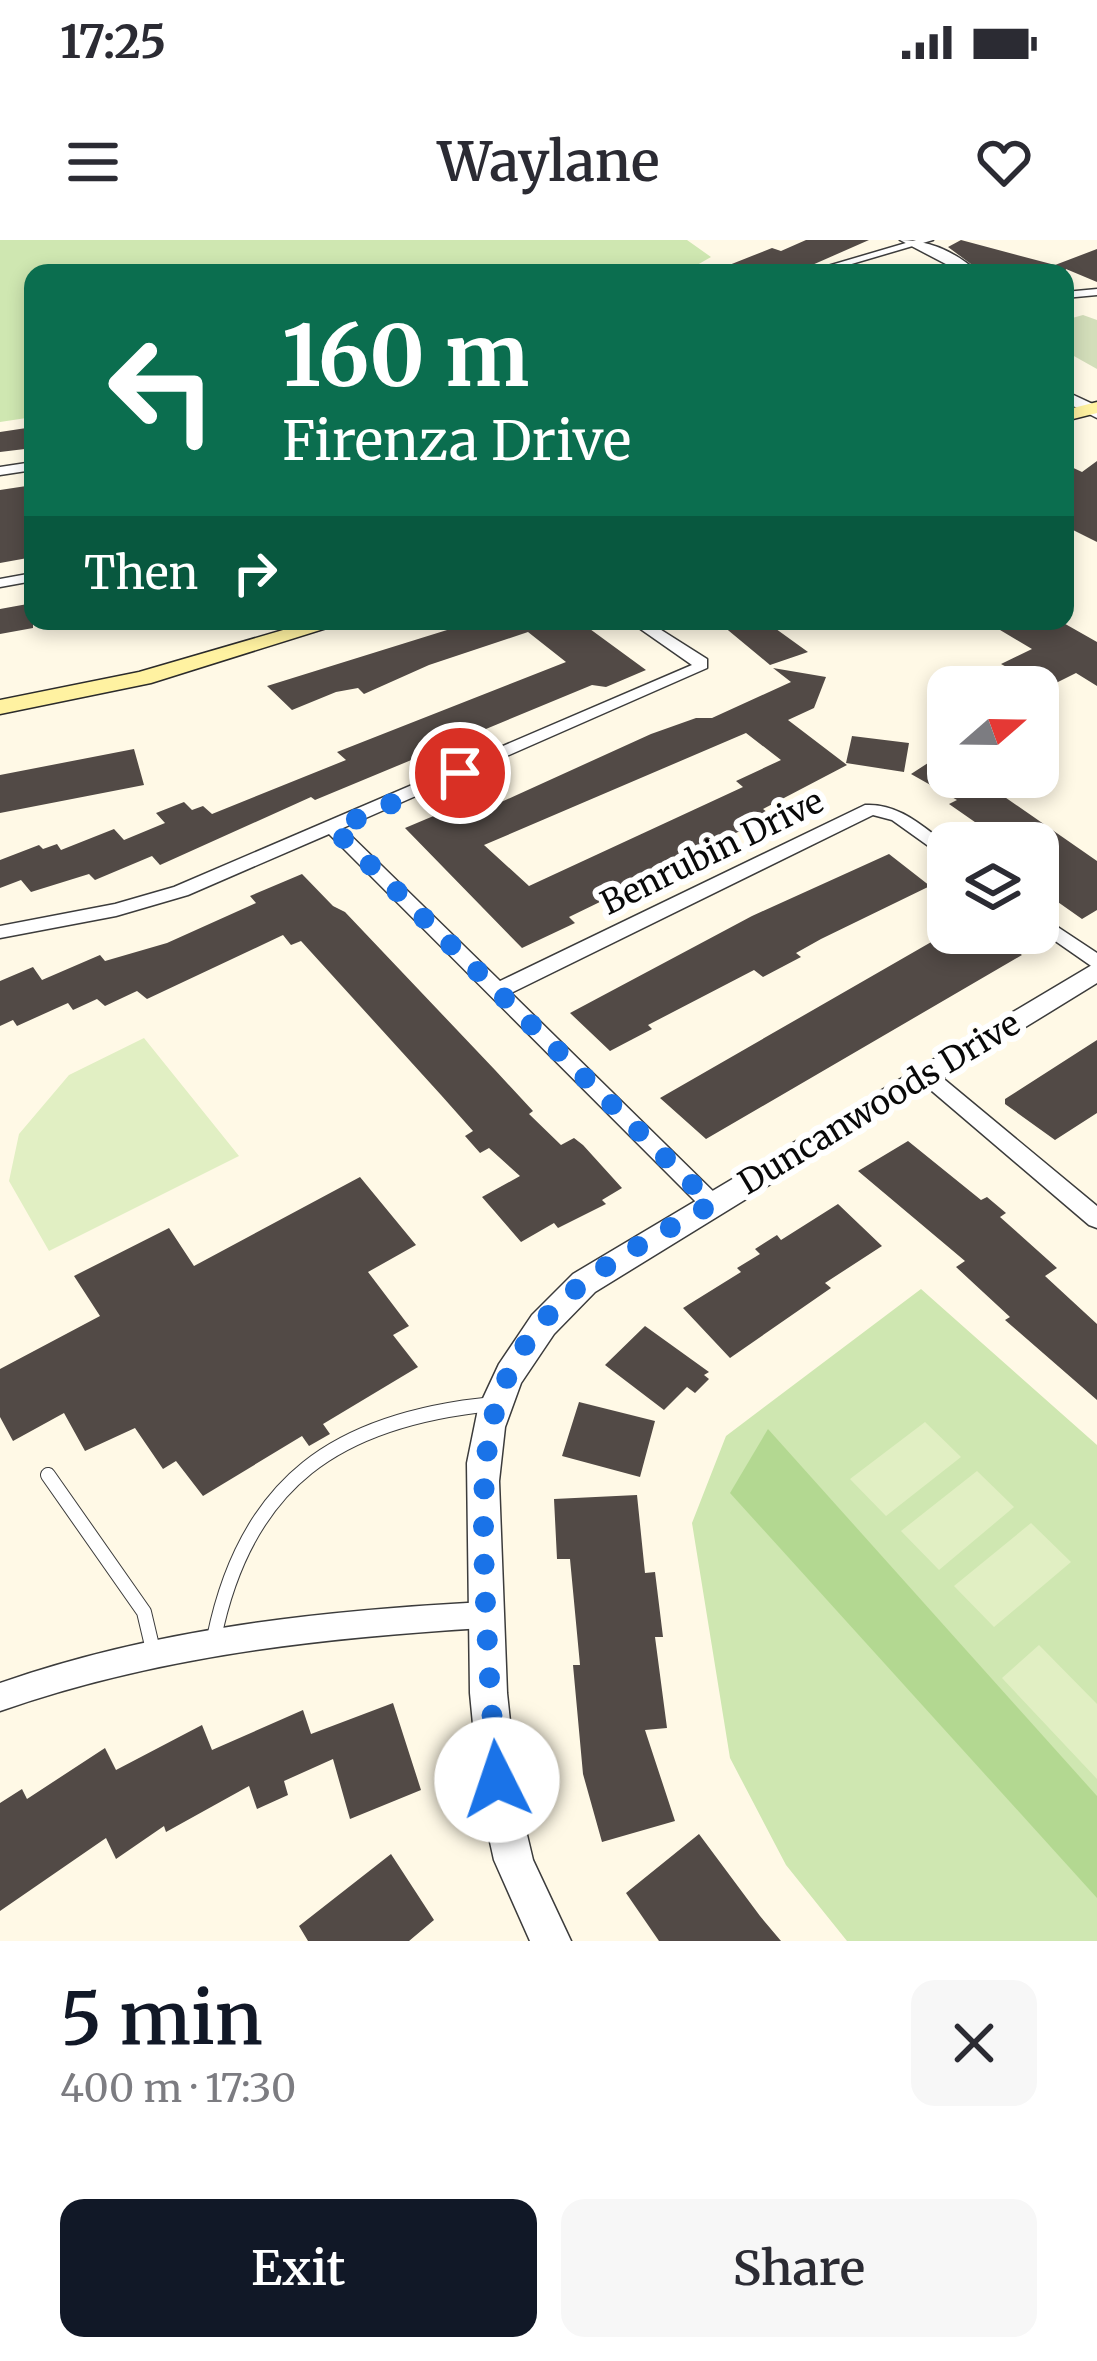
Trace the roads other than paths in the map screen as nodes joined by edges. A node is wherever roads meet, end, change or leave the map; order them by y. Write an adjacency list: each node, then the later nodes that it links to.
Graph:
1 (918, 242): 2 (street); 3 (street)
2 (846, 264)
3 (956, 264)
4 (307, 630): 6 (main road)
5 (651, 630): 7 (street)
6 (0, 707)
7 (334, 829): 9 (street); 12 (street)
8 (927, 838): 12 (street, Benrubin Drive)
9 (0, 932)
10 (1059, 937): 11 (street)
11 (1097, 967): 13 (street, Duncanwoods Drive)
12 (497, 991): 14 (street)
13 (926, 1076): 14 (street, Duncanwoods Drive); 15 (street)
14 (712, 1204): 16 (street, Duncanwoods Drive)
15 (1097, 1219)
16 (496, 1404): 18 (street, Duncanwoods Drive); 19 (lane)
17 (48, 1474): 20 (lane)
18 (484, 1615): 19 (street); 22 (street, Duncanwoods Drive)
19 (214, 1640): 20 (street)
20 (153, 1650): 21 (street)
21 (0, 1696)
22 (551, 1941)

